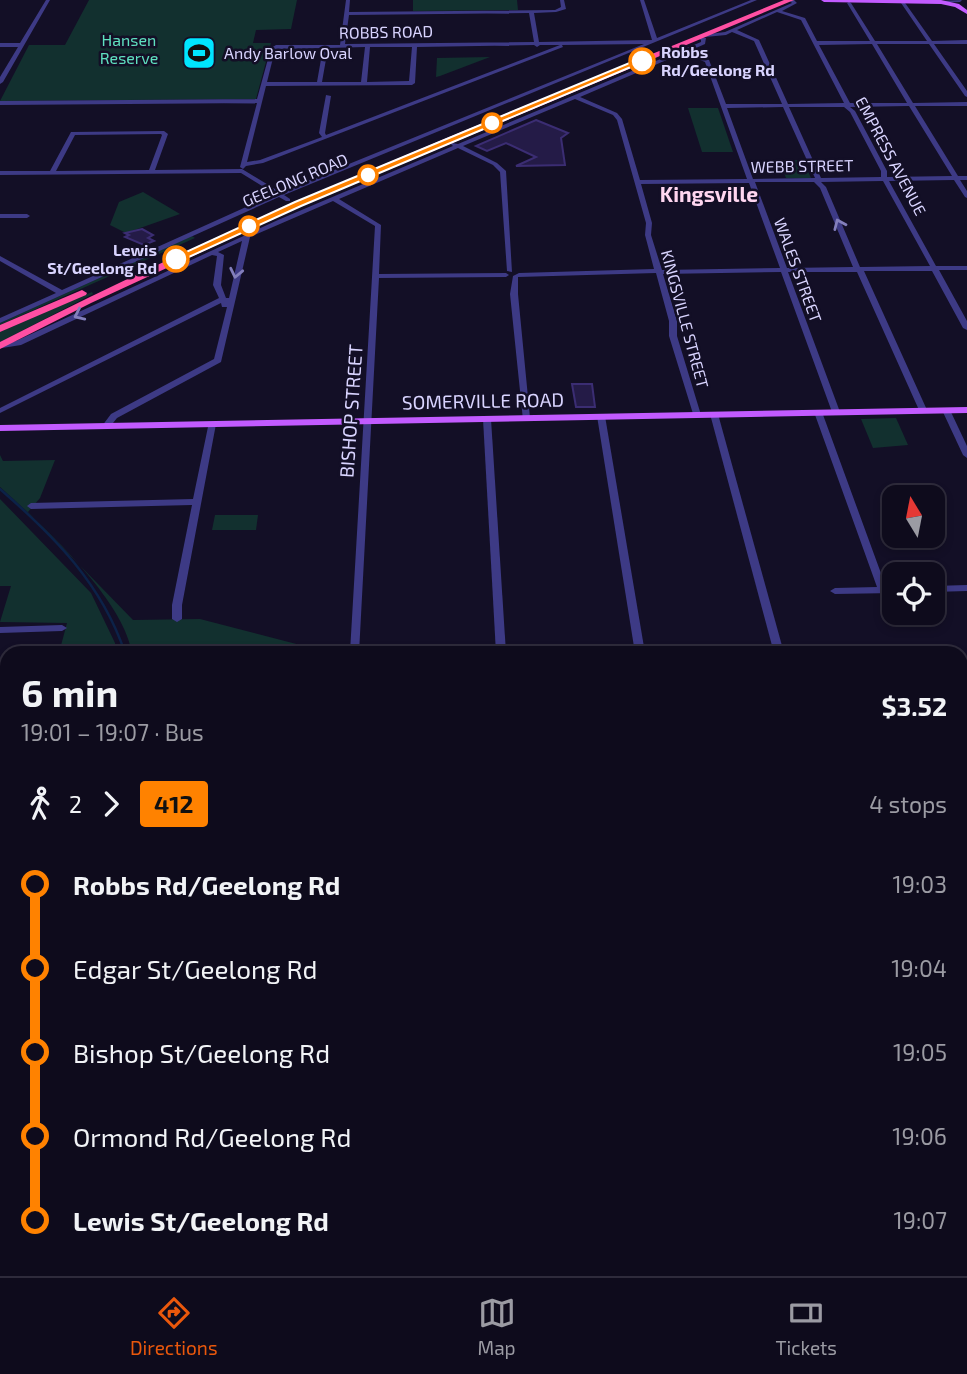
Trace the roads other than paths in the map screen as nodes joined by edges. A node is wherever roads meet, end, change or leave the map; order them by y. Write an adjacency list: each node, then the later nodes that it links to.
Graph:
1 (48, 0): 26 (street)
2 (348, 0): 14 (street)
3 (562, 0): 13 (street)
4 (642, 0): 19 (street)
5 (755, 0): 19 (street, GEELONG ROAD)
6 (773, 0): 16 (highway, GEELONG ROAD)
7 (791, 0): 12 (street); 17 (highway, GEELONG ROAD)
8 (824, 0): 10 (main road)
9 (902, 1): 10 (main road); 11 (main road); 21 (street)
10 (849, 3): 20 (street)
11 (960, 4)
12 (778, 10): 15 (street); 23 (street, EMPRESS AVENUE)
13 (531, 12): 14 (street); 24 (street)
14 (346, 14): 29 (street)
15 (732, 30): 17 (street); 51 (street)
16 (685, 36): 17 (highway); 18 (highway, GEELONG ROAD)
17 (703, 36): 34 (highway, GEELONG ROAD); 35 (street, GEELONG ROAD)
18 (674, 41): 19 (street, GEELONG ROAD); 38 (highway, GEELONG ROAD)
19 (654, 42): 28 (street, ROBBS ROAD); 31 (street, GEELONG ROAD)
20 (872, 42): 21 (street); 23 (street); 49 (street)
21 (930, 42): 22 (street); 44 (street)
22 (967, 42)
23 (816, 43): 52 (street, EMPRESS AVENUE)
24 (537, 44): 27 (street, ROBBS ROAD); 28 (street, ROBBS ROAD)
25 (0, 45): 26 (street)
26 (22, 45): 37 (street)
27 (415, 45): 30 (street, ROBBS ROAD); 40 (street)
28 (557, 45): 31 (street, ROBBS ROAD); 54 (street)
29 (342, 46): 30 (street, ROBBS ROAD); 32 (street, ROBBS ROAD); 33 (street, ROBBS ROAD)
30 (368, 46): 40 (street)
31 (642, 46): 38 (street, GEELONG ROAD)
32 (276, 47): 33 (street, ROBBS ROAD); 41 (street)
33 (326, 47): 42 (street)
34 (665, 51): 35 (street); 38 (highway, GEELONG ROAD)
35 (683, 52): 43 (street, GEELONG ROAD); 53 (street, WALES STREET)
36 (0, 68): 37 (street)
37 (8, 68): 39 (street)
38 (606, 68): 43 (street, GEELONG ROAD); 55 (highway, GEELONG ROAD); 68 (street, GEELONG ROAD)
39 (0, 82)
40 (364, 83): 42 (street)
41 (264, 84): 42 (street); 47 (street)
42 (319, 84)
43 (599, 86): 46 (street, GEELONG ROAD)
44 (967, 95)
45 (328, 96): 54 (street)
46 (575, 97): 55 (street, GEELONG ROAD); 65 (street, KINGSVILLE STREET)
47 (260, 101): 48 (street); 56 (street)
48 (0, 103)
49 (911, 104): 50 (street); 52 (street); 61 (street)
50 (967, 104)
51 (786, 105): 52 (street); 53 (street); 64 (street)
52 (848, 105): 60 (street, EMPRESS AVENUE)
53 (723, 106): 63 (street, WALES STREET)
54 (325, 137): 56 (street)
55 (448, 141): 67 (street, GEELONG ROAD); 68 (highway, GEELONG ROAD); 79 (street)
56 (243, 167): 57 (street); 68 (street)
57 (151, 172): 59 (street); 59 (street)
58 (0, 173): 59 (street)
59 (52, 173)
60 (887, 178): 61 (street, WEBB STREET); 64 (street, WEBB STREET); 74 (street, EMPRESS AVENUE)
61 (955, 178): 62 (street, WEBB STREET); 66 (street)
62 (967, 178)
63 (750, 180): 64 (street, WEBB STREET); 65 (street, WEBB STREET); 77 (street, WALES STREET)
64 (818, 180): 76 (street, one-way to 64)
65 (638, 182): 78 (street, KINGSVILLE STREET)
66 (967, 196)
67 (333, 198): 71 (street, GEELONG ROAD); 80 (street, BISHOP STREET)
68 (288, 200): 81 (highway, GEELONG ROAD); 82 (street, GEELONG ROAD); 83 (highway, GEELONG ROAD)
69 (0, 216): 70 (street)
70 (27, 216)
71 (247, 236): 72 (street, GEELONG ROAD); 85 (street, one-way to 85)
72 (211, 253): 84 (street, GEELONG ROAD); 85 (street)
73 (0, 258): 82 (street)
74 (935, 268): 75 (street); 76 (street); 87 (street, EMPRESS AVENUE)
75 (967, 268)
76 (858, 269): 77 (street); 90 (street)
77 (783, 270): 78 (street); 95 (street, WALES STREET)
78 (659, 272): 79 (street); 97 (street, KINGSVILLE STREET)
79 (513, 275): 80 (street); 99 (street)
80 (376, 276): 101 (street, BISHOP STREET)
81 (104, 283): 83 (highway); 88 (highway, GEELONG ROAD)
82 (61, 293): 86 (street, GEELONG ROAD)
83 (100, 295): 84 (street); 89 (highway, GEELONG ROAD)
84 (118, 296): 89 (street, GEELONG ROAD, one-way to 89)
85 (226, 300): 93 (street); 103 (street)
86 (0, 321)
87 (967, 328)
88 (0, 329)
89 (1, 346)
90 (923, 410): 91 (main road, SOMERVILLE ROAD); 95 (main road, SOMERVILLE ROAD)
91 (946, 410): 92 (main road, SOMERVILLE ROAD); 105 (street)
92 (967, 410)
93 (0, 411)
94 (818, 412): 95 (main road, SOMERVILLE ROAD); 96 (main road, SOMERVILLE ROAD); 108 (street)
95 (836, 412)
96 (715, 414): 97 (main road, SOMERVILLE ROAD); 119 (street)
97 (697, 415): 98 (main road, SOMERVILLE ROAD)
98 (601, 416): 99 (main road, SOMERVILLE ROAD); 118 (street)
99 (526, 418): 100 (main road, SOMERVILLE ROAD)
100 (487, 419): 101 (main road, SOMERVILLE ROAD); 117 (street)
101 (368, 421): 102 (main road, SOMERVILLE ROAD); 116 (street, BISHOP STREET)
102 (212, 424): 103 (main road, SOMERVILLE ROAD); 106 (street)
103 (106, 426): 104 (main road, SOMERVILLE ROAD)
104 (0, 428)
105 (967, 456)
106 (197, 502): 107 (street); 113 (street)
107 (31, 506)
108 (882, 572)
109 (967, 588): 110 (street)
110 (945, 589)
111 (882, 590): 112 (street)
112 (835, 592)
113 (177, 619)
114 (62, 628): 115 (street)
115 (0, 630)
116 (355, 646)
117 (501, 646)
118 (639, 646)
119 (777, 646)

